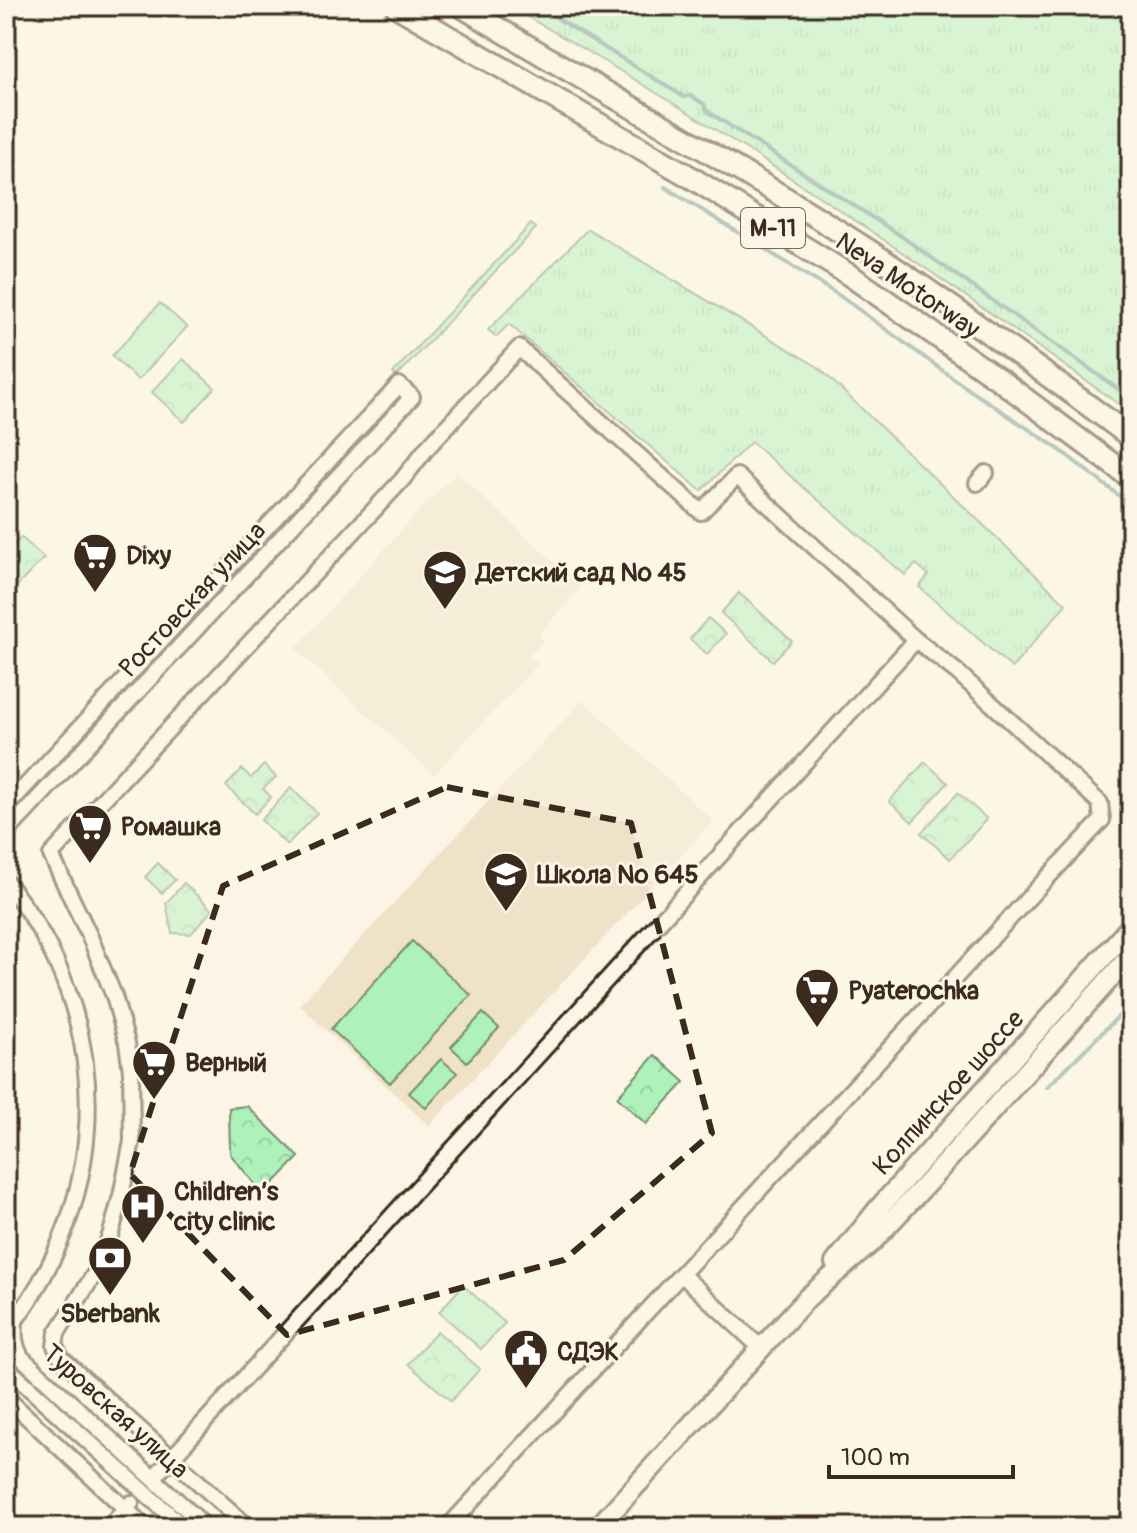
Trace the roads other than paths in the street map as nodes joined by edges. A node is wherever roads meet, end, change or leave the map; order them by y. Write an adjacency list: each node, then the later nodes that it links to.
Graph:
1 (396, 6): 4 (highway, Neva Motorway / М-11)
2 (461, 6): 3 (highway, Neva Motorway / М-11)
3 (1131, 437)
4 (1131, 478)
5 (916, 640): 11 (street); 17 (street); 17 (street)
6 (6, 807): 7 (street, Ростовская улица)
7 (6, 833)
8 (6, 882): 13 (street)
9 (1131, 926): 12 (main road, Колпинское шоссе)
10 (1131, 955): 12 (main road, Колпинское шоссе)
11 (681, 1274): 14 (street); 25 (street)
12 (808, 1297): 14 (main road, Колпинское шоссе)
13 (11, 1326): 23 (street, Туровская улица)
14 (761, 1348): 26 (main road, Колпинское шоссе)
15 (6, 1367): 22 (street, Туровская улица)
16 (6, 1403): 19 (street)
17 (171, 1458): 18 (street); 24 (street)
18 (158, 1473)
19 (128, 1506): 20 (street); 21 (street)
20 (109, 1527)
21 (145, 1527)
22 (183, 1527)
23 (206, 1527)
24 (248, 1527)
25 (448, 1527)
26 (598, 1527)

